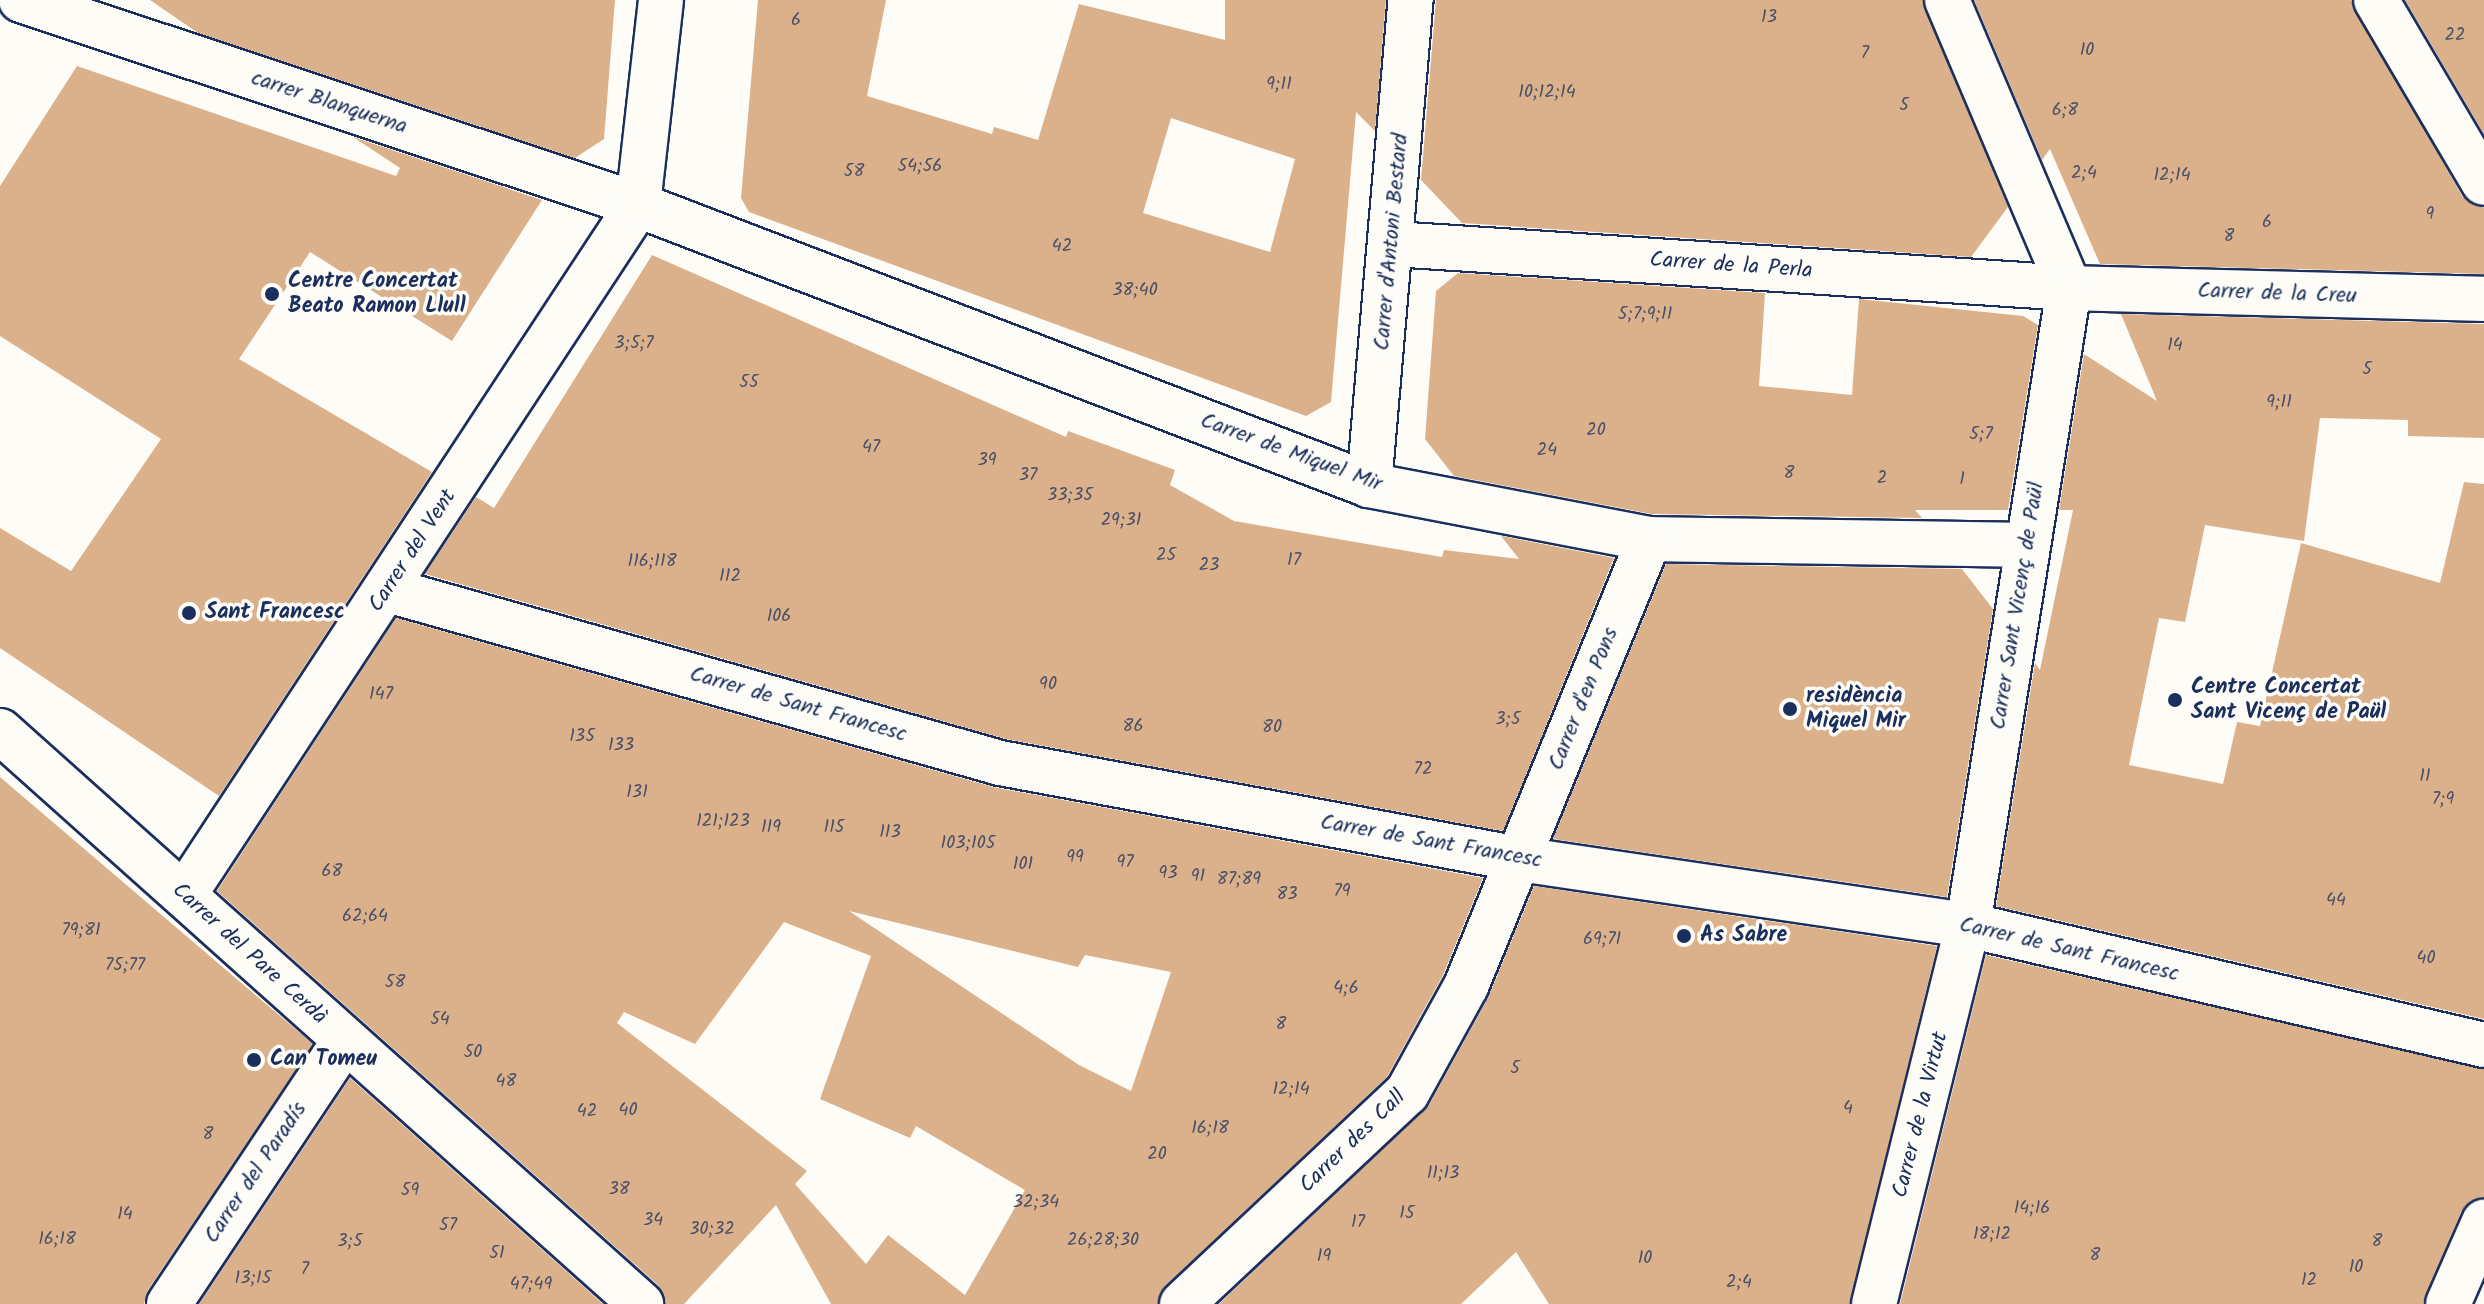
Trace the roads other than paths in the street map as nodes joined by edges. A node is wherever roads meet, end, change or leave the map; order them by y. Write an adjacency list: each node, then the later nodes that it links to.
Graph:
1 (21, 0): 6 (street, carrer Blanquerna)
2 (661, 0): 8 (street)
3 (1411, 0): 9 (street, Carrer d'Antoni Bestard)
4 (1947, 0): 10 (street)
5 (2376, 0): 7 (street)
6 (78, 10): 8 (street, carrer Blanquerna)
7 (2484, 183)
8 (638, 205): 12 (street, Carrer de Miquel Mir); 15 (street, Carrer del Vent)
9 (1393, 244): 10 (street, Carrer de la Perla); 12 (street, Carrer d'Antoni Bestard)
10 (2069, 288): 11 (street, Carrer de la Creu); 14 (street, Carrer Sant Vicenç de Paül)
11 (2484, 299)
12 (1369, 485): 13 (street, Carrer de Miquel Mir)
13 (1649, 539): 14 (street, Carrer de Miquel Mir); 17 (street, Carrer d'en Pons)
14 (2027, 545): 19 (street, Carrer Sant Vicenç de Paül)
15 (388, 590): 17 (street, Carrer de Sant Francesc); 18 (street, Carrer del Vent)
16 (0, 731): 18 (street, Carrer del Pare Cerdà)
17 (1519, 859): 19 (street, Carrer de Sant Francesc); 23 (street, Carrer des Call)
18 (184, 895): 20 (street, Carrer del Pare Cerdà)
19 (1968, 925): 21 (street, Carrer de Sant Francesc); 26 (street, Carrer de la Virtut)
20 (344, 1042): 24 (street, Carrer del Paradís); 25 (street, Carrer del Pare Cerdà)
21 (2484, 1045)
22 (2484, 1222): 27 (street)
23 (1209, 1295)
24 (169, 1304)
25 (641, 1304)
26 (1874, 1304)
27 (2448, 1304)

